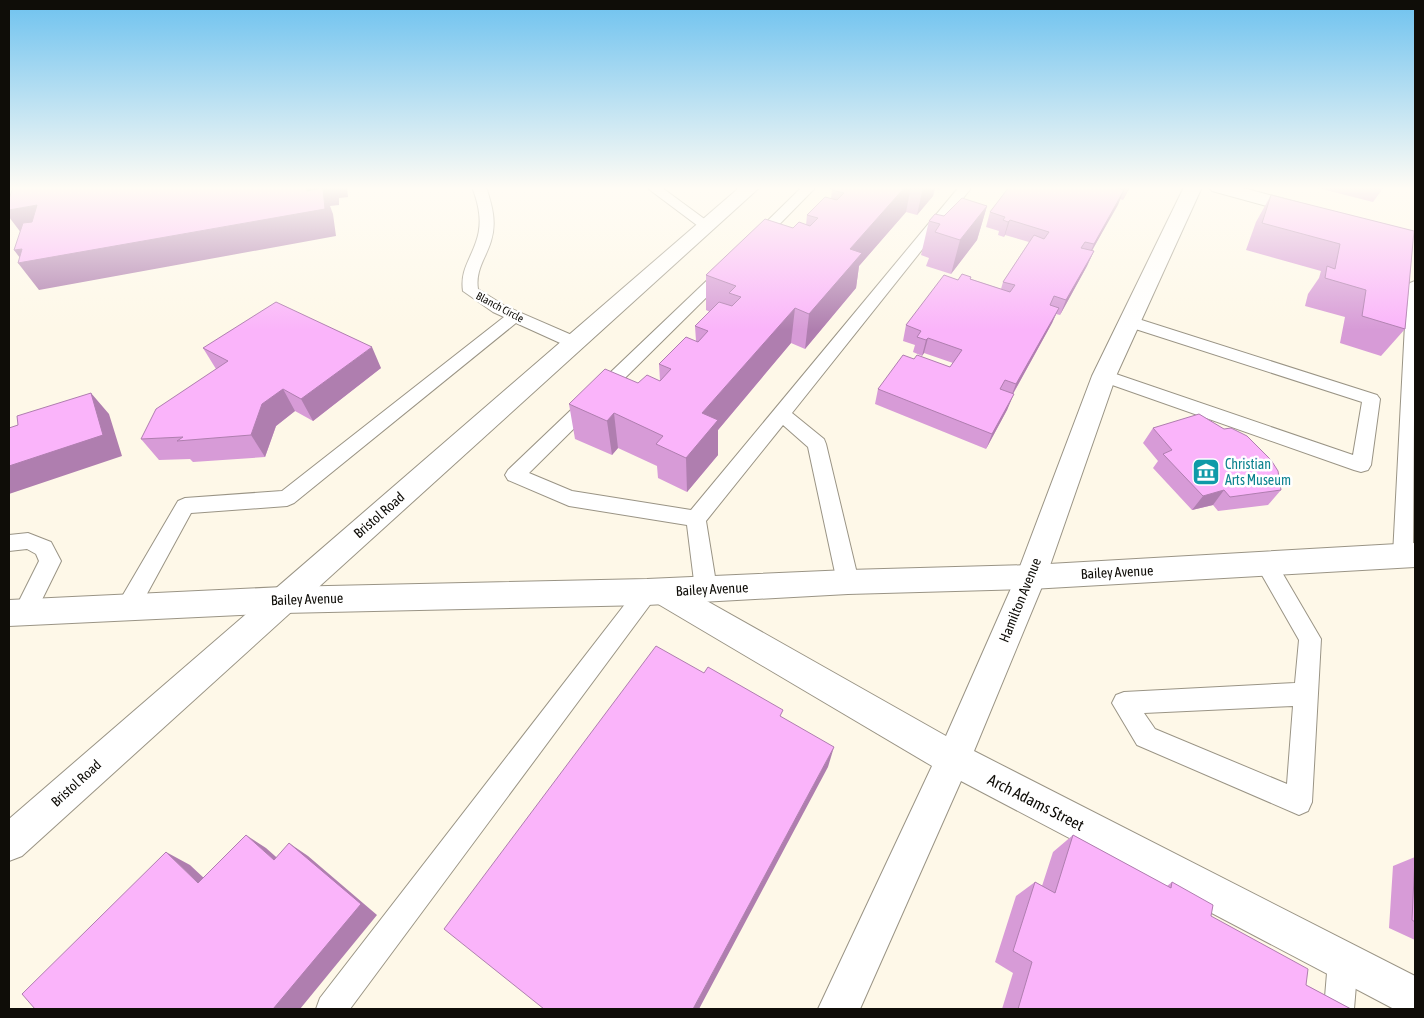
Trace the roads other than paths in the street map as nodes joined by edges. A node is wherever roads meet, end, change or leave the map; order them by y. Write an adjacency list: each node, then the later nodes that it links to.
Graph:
1 (486, 235): 7 (lane, Blanch Circle)
2 (697, 235): 9 (street, Bristol Road)
3 (762, 235): 12 (lane)
4 (927, 235): 11 (lane)
5 (1171, 235): 8 (street, Hamilton Avenue)
6 (1415, 286): 14 (lane)
7 (515, 316): 9 (lane, Blanch Circle); 21 (lane)
8 (1130, 322): 10 (street, Hamilton Avenue); 10 (lane)
9 (575, 343): 20 (street, Bristol Road)
10 (1104, 376): 16 (street, Hamilton Avenue)
11 (781, 414): 12 (lane); 17 (lane)
12 (696, 519): 18 (lane)
13 (9, 543): 22 (lane)
14 (1409, 555): 15 (street, Bailey Avenue)
15 (1266, 564): 16 (street, Bailey Avenue); 23 (lane)
16 (1031, 577): 17 (street, Bailey Avenue); 24 (street, Hamilton Avenue)
17 (848, 582): 18 (street, Bailey Avenue)
18 (706, 589): 19 (street, Bailey Avenue)
19 (655, 592): 20 (street, Bailey Avenue); 24 (street, Arch Adams Street); 28 (lane)
20 (283, 600): 21 (street, Bailey Avenue); 25 (street, Bristol Road)
21 (128, 607): 22 (street, Bailey Avenue)
22 (16, 613)
23 (1306, 694): 23 (lane)
24 (953, 759): 26 (street, Arch Adams Street); 29 (street, Hamilton Avenue)
25 (9, 843)
26 (1343, 961): 27 (street, Arch Adams Street); 30 (lane)
27 (1415, 998)
28 (331, 1009)
29 (839, 1009)
30 (1339, 1009)

